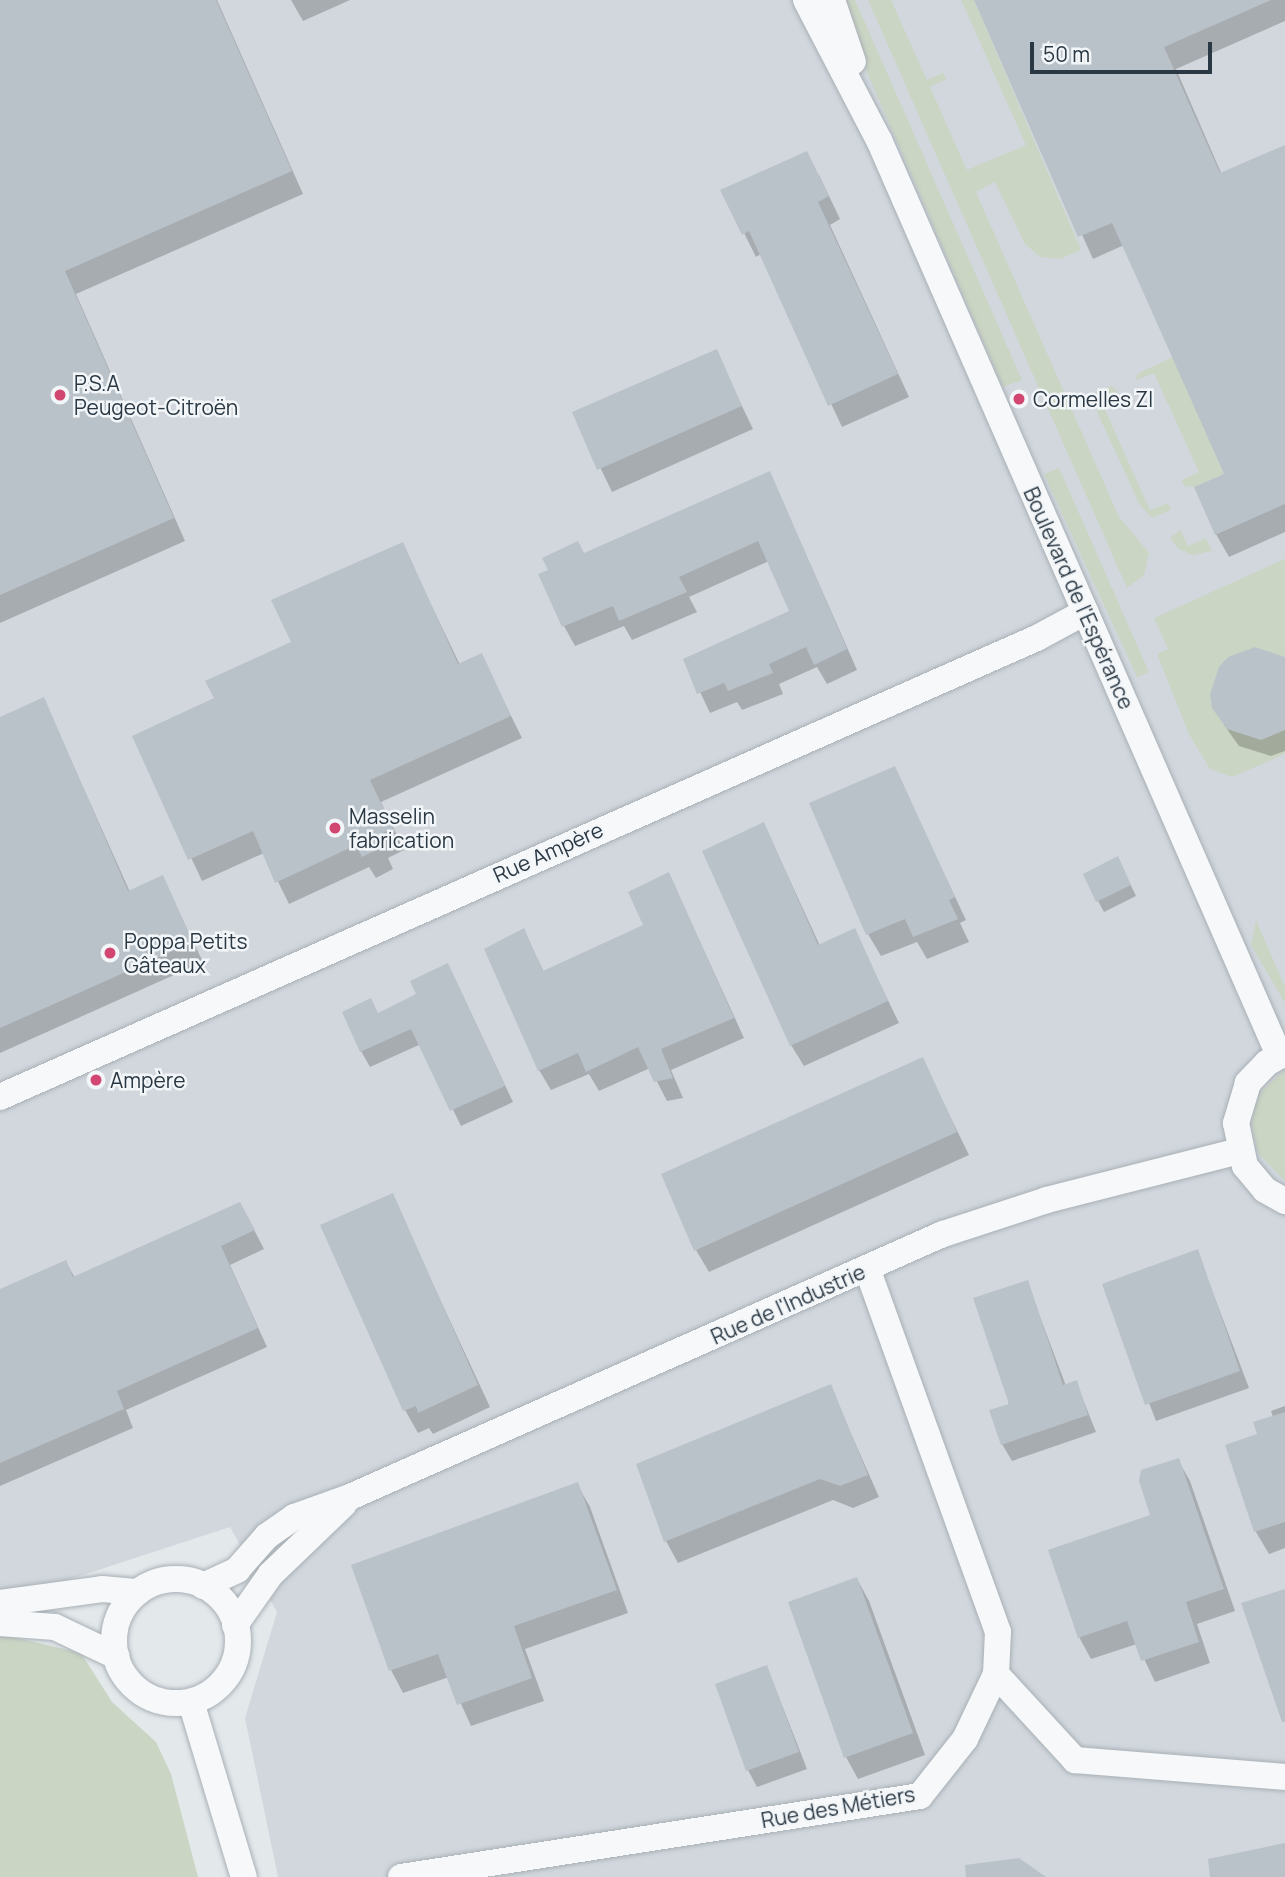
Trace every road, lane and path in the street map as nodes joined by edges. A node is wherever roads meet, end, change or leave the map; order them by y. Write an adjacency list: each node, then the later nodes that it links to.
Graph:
1 (806, 0): 3 (street, Boulevard de l'Espérance)
2 (832, 0): 3 (street, Boulevard de l'Espérance)
3 (879, 140): 4 (street, Boulevard de l'Espérance)
4 (1085, 612): 5 (street, Boulevard de l'Espérance); 6 (street, Rue Ampère)
5 (1282, 1054): 7 (street)
6 (5, 1095)
7 (1239, 1151): 8 (street); 9 (street, Rue de l'Industrie)
8 (1285, 1201)
9 (867, 1269): 10 (street, Rue de l'Industrie); 17 (street, Rue des Métiers)
10 (350, 1497): 11 (street, Rue de l'Industrie); 15 (street, Rue de l'Industrie)
11 (203, 1586): 12 (street); 15 (street)
12 (138, 1592): 13 (street); 16 (street)
13 (0, 1603)
14 (0, 1623): 16 (street)
15 (235, 1625): 18 (street)
16 (116, 1656): 18 (street)
17 (996, 1674): 19 (street); 21 (street, Rue des Métiers)
18 (191, 1702): 20 (street)
19 (1285, 1777)
20 (244, 1877)
21 (401, 1877)

